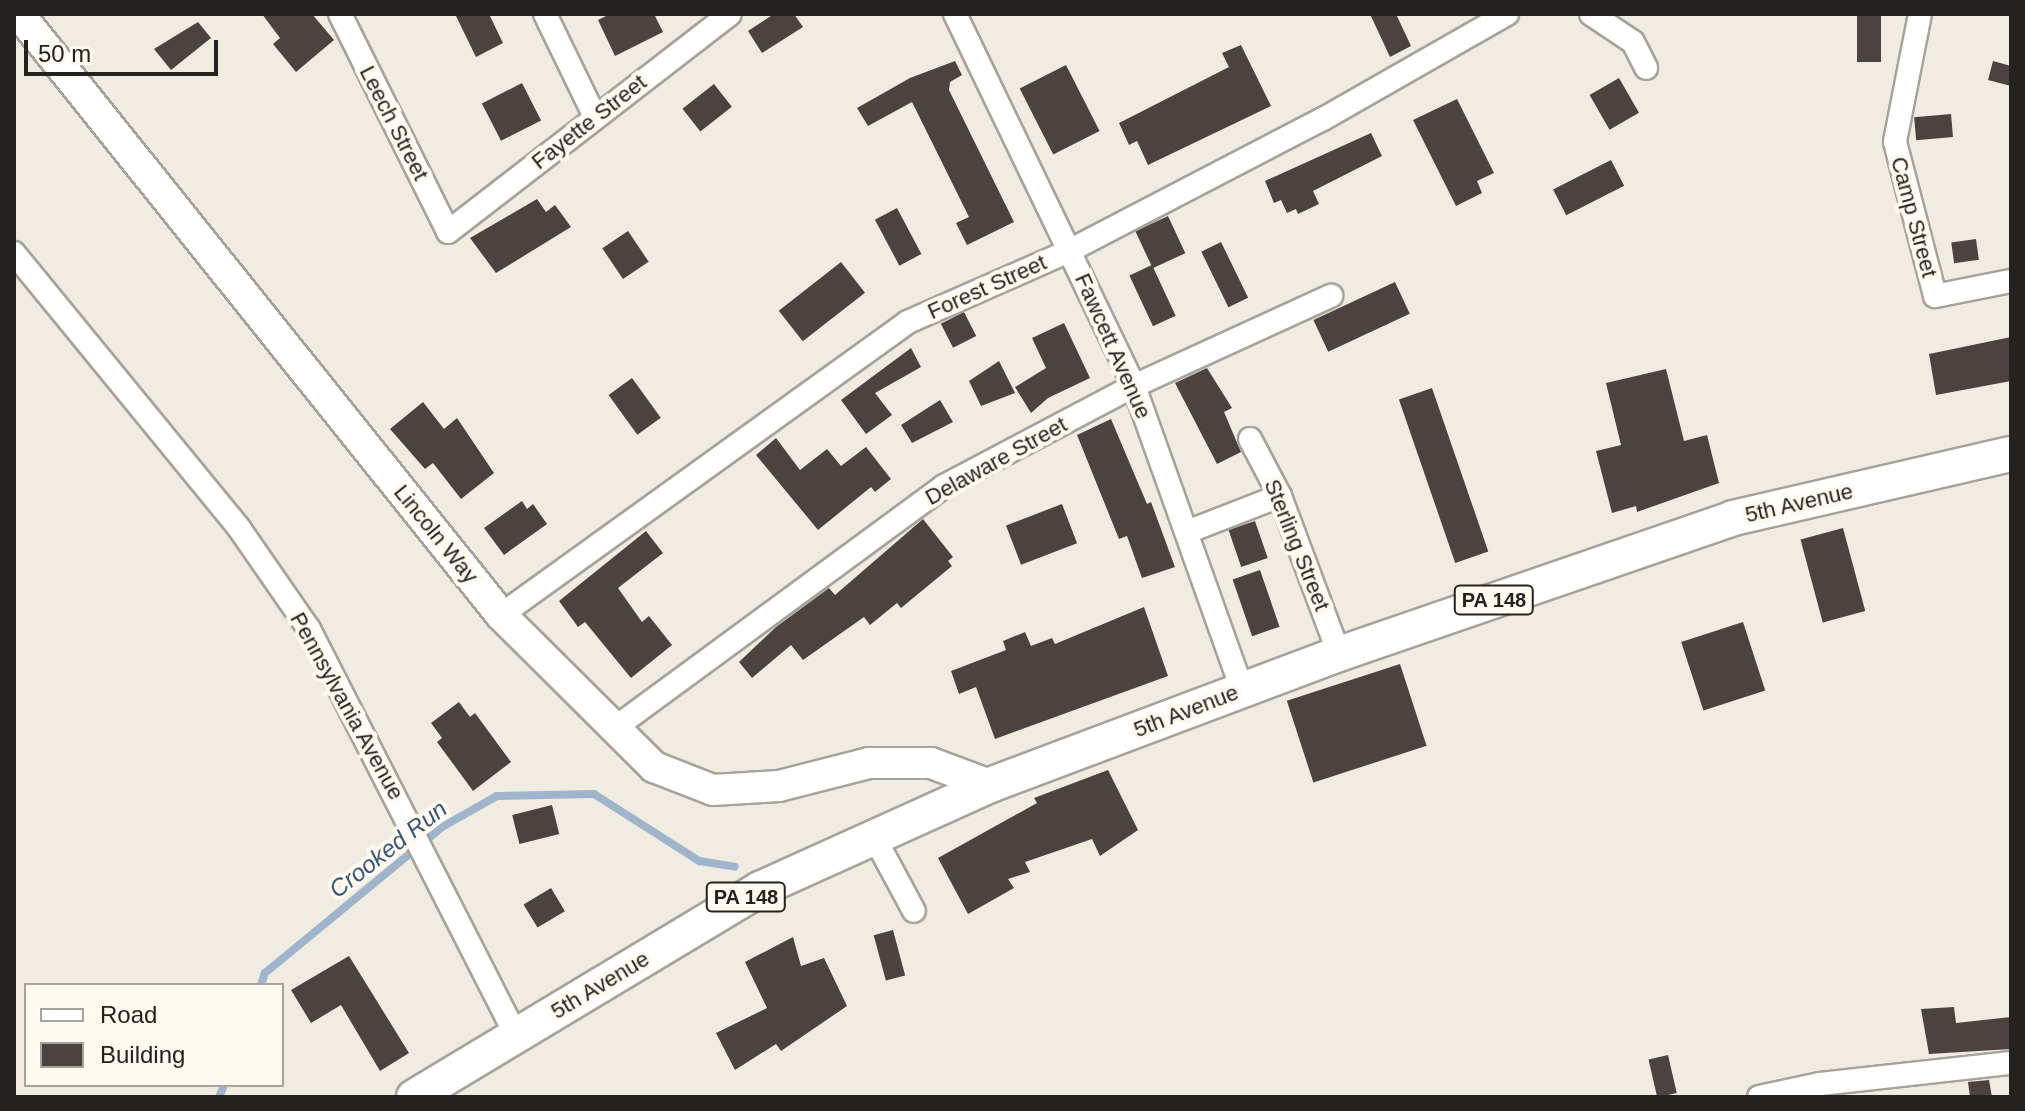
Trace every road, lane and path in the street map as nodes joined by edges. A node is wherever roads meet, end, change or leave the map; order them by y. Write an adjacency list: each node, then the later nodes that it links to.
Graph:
1 (19, 14): 21 (main road, Lincoln Way)
2 (340, 14): 11 (street, Leech Street)
3 (545, 14): 10 (street)
4 (730, 14): 10 (street, Fayette Street)
5 (955, 14): 12 (street, Fawcett Avenue)
6 (1507, 14): 12 (street, Forest Street)
7 (1591, 14): 9 (street)
8 (1920, 14): 14 (street, Camp Street)
9 (1646, 68)
10 (595, 117): 11 (street, Fayette Street)
11 (448, 232)
12 (1071, 250): 16 (street, Fawcett Avenue); 21 (street, Forest Street)
13 (14, 253): 28 (street, Pennsylvania Avenue)
14 (2011, 281)
15 (1331, 296): 16 (street, Delaware Street)
16 (1134, 386): 20 (street, Fawcett Avenue); 24 (street, Delaware Street)
17 (1250, 439): 19 (street, Sterling Street)
18 (2011, 454): 22 (main road, 5th Avenue / PA 148)
19 (1280, 496): 20 (street); 22 (street, Sterling Street)
20 (1187, 532): 23 (street, Fawcett Avenue)
21 (501, 615): 24 (main road, Lincoln Way)
22 (1339, 654): 23 (main road, 5th Avenue / PA 148)
23 (1242, 690): 25 (main road, 5th Avenue / PA 148)
24 (612, 730): 25 (main road, Lincoln Way)
25 (990, 785): 26 (main road, 5th Avenue / PA 148)
26 (873, 835): 27 (street); 28 (main road, 5th Avenue / PA 148)
27 (914, 911)
28 (516, 1036): 30 (main road, 5th Avenue / PA 148)
29 (2011, 1063): 31 (street)
30 (414, 1097)
31 (1759, 1097)

